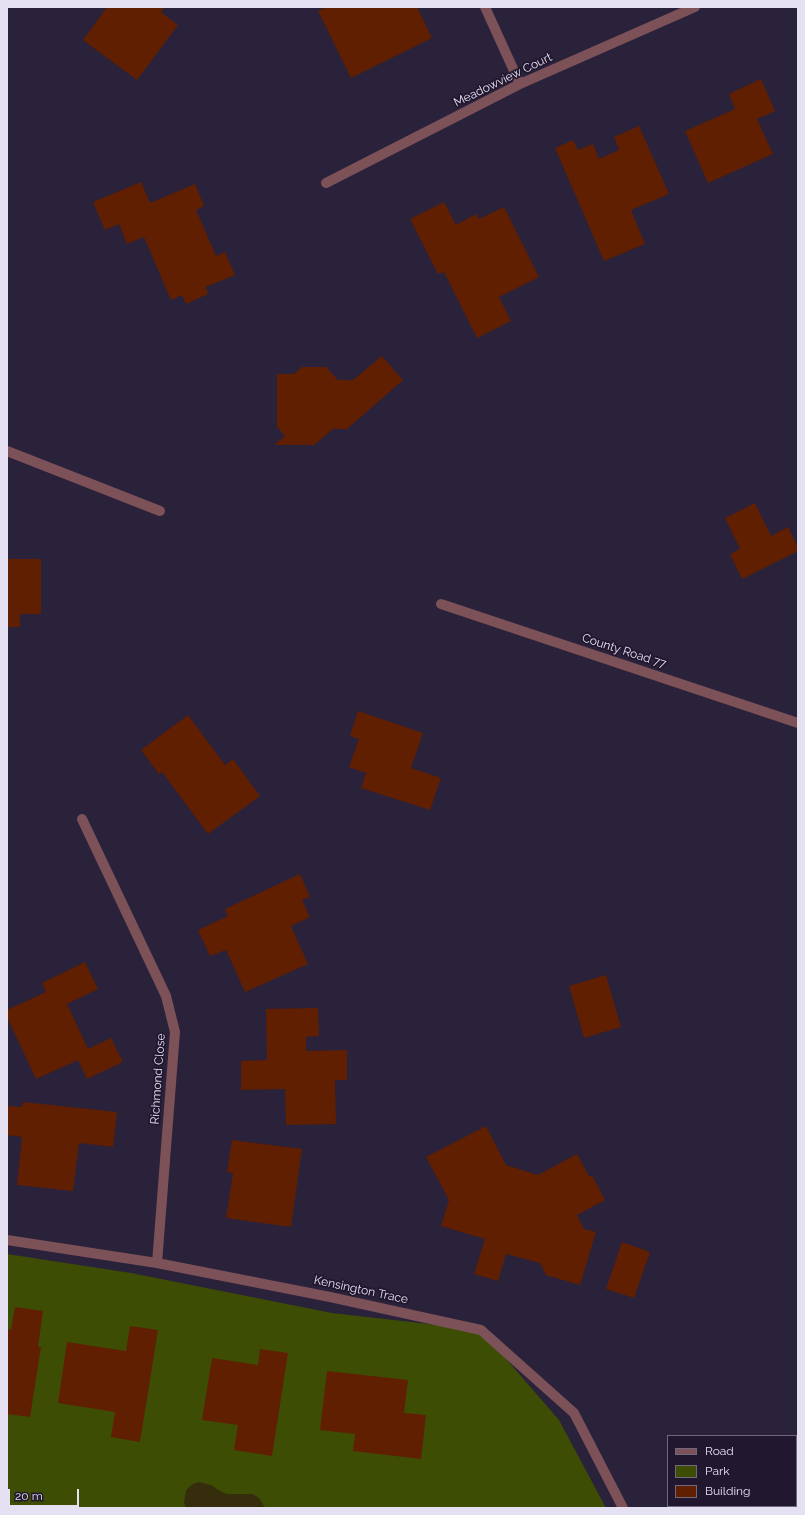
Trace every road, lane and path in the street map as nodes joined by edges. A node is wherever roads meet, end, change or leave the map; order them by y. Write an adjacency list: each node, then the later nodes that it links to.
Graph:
1 (485, 7): 3 (street)
2 (695, 7): 3 (street, Meadowview Court)
3 (520, 84): 4 (street, Meadowview Court)
4 (326, 183)
5 (7, 451): 6 (street)
6 (160, 511)
7 (441, 604): 8 (street, County Road 77)
8 (798, 723)
9 (82, 819): 11 (street, Richmond Close)
10 (7, 1240): 11 (street, Kensington Trace)
11 (157, 1264): 12 (street, Kensington Trace)
12 (623, 1508)

